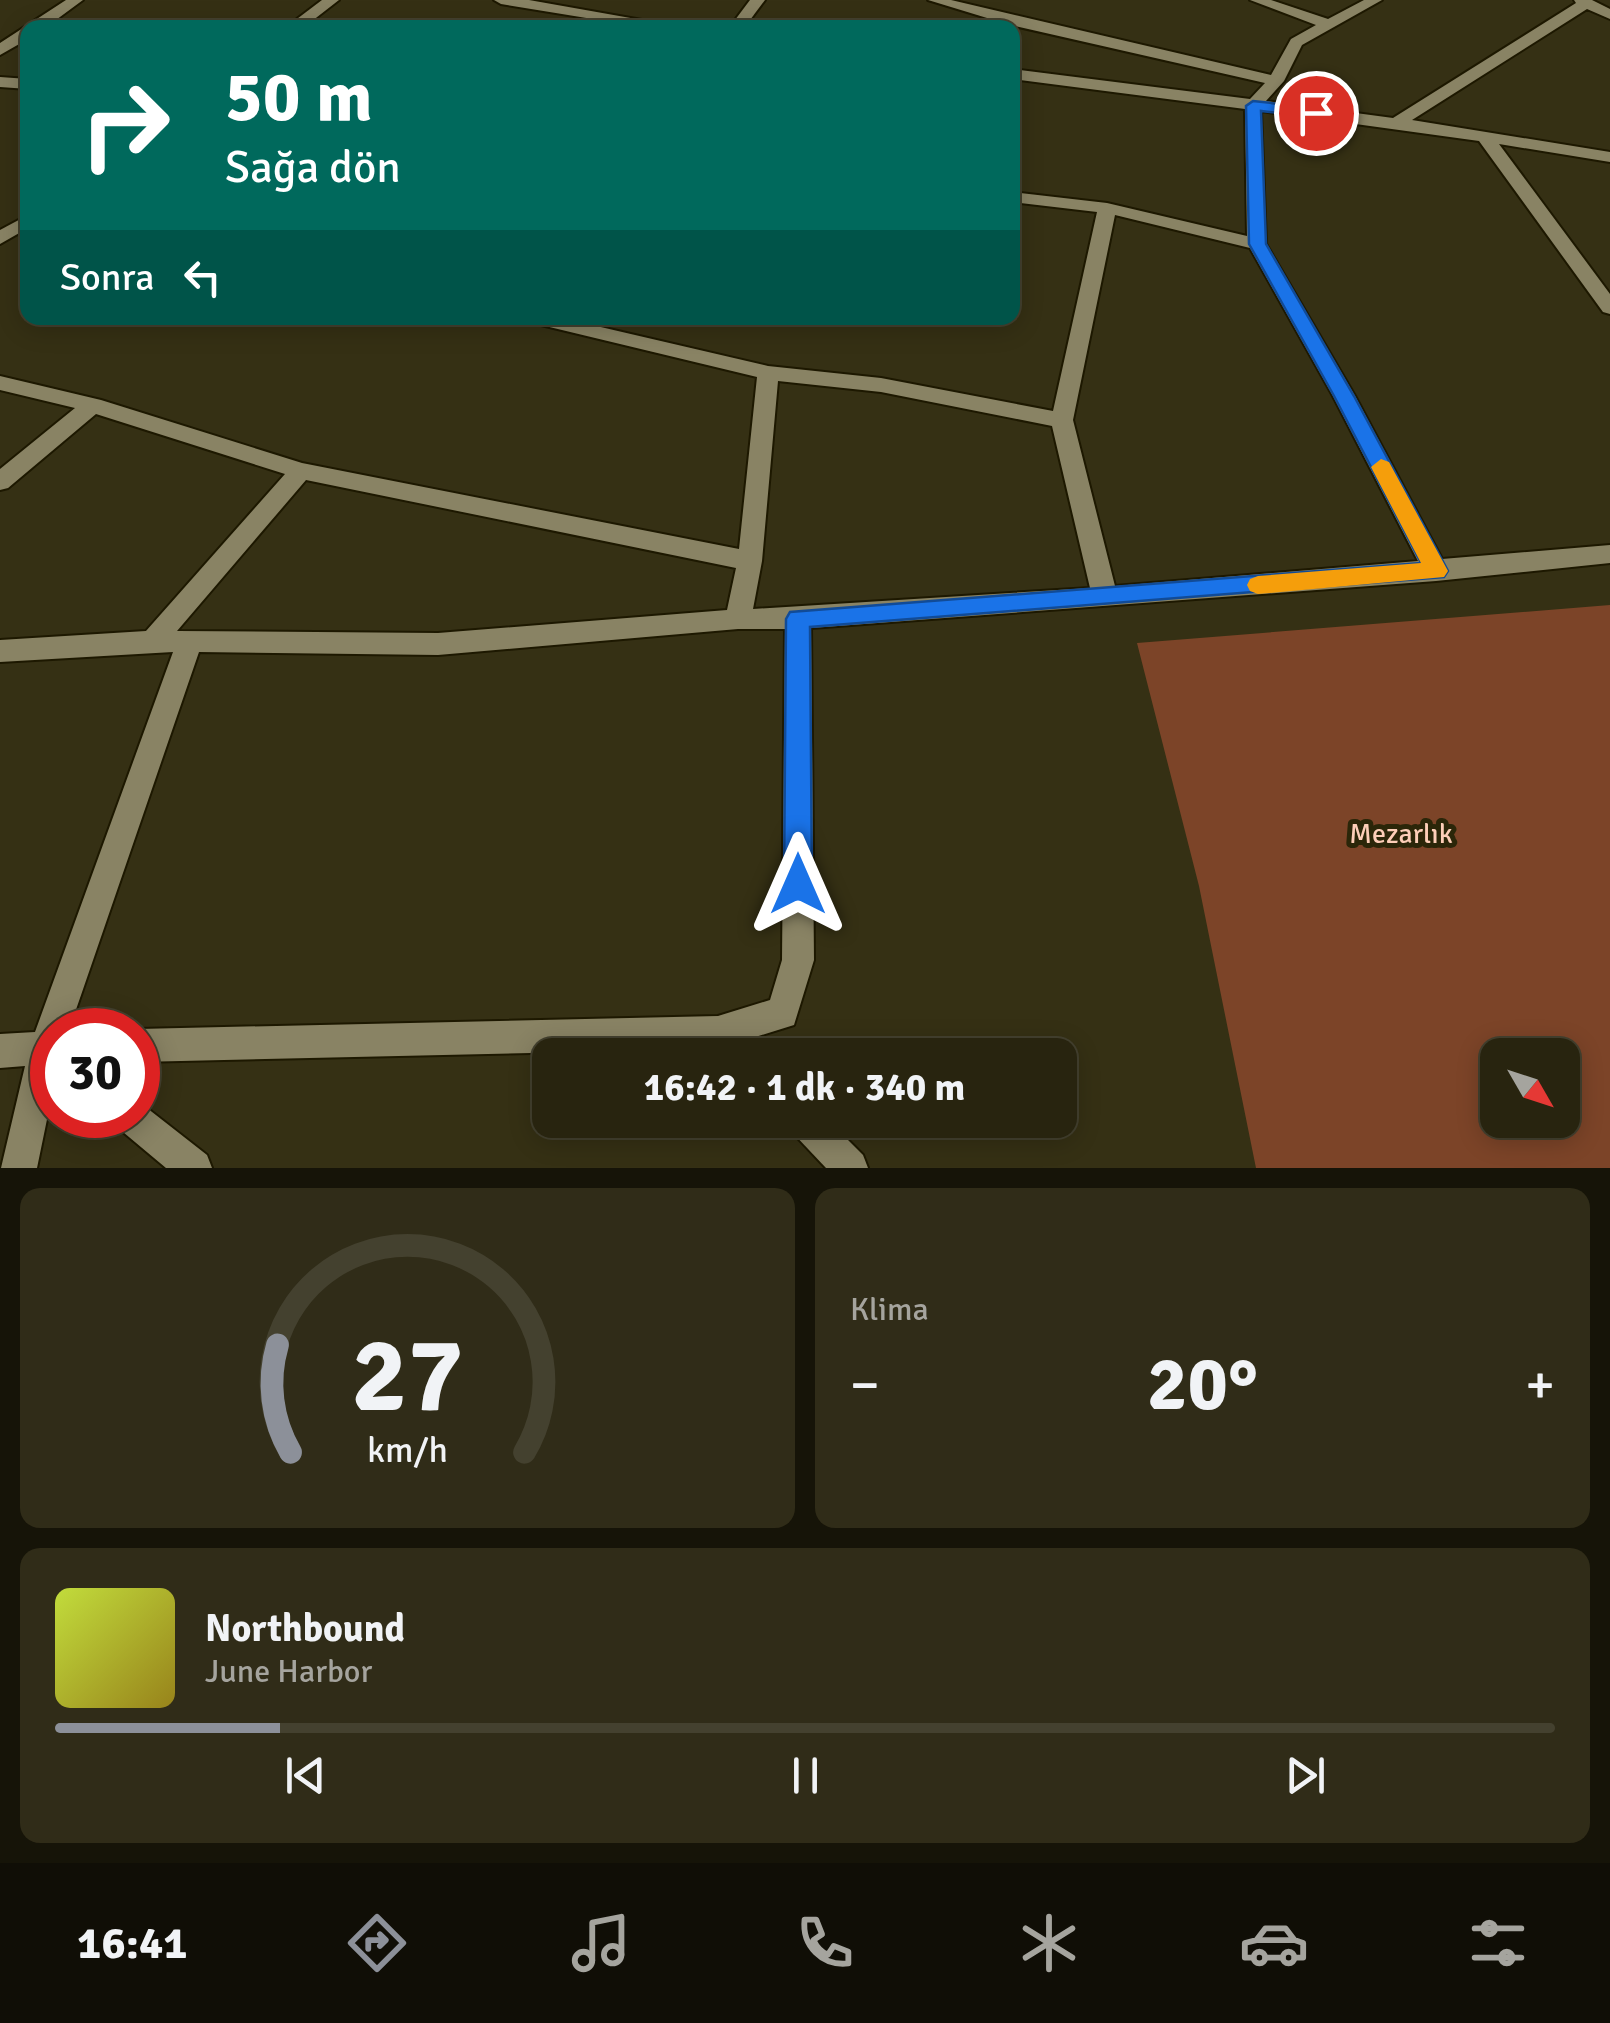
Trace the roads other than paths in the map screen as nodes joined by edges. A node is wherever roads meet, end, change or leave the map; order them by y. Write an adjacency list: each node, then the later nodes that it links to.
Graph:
1 (76, 0): 10 (street)
2 (332, 0): 11 (street)
3 (501, 0): 12 (street)
4 (758, 0): 13 (street)
5 (935, 0): 14 (street)
6 (1258, 0): 16 (street)
7 (1375, 0): 16 (street)
8 (1584, 1): 9 (street); 20 (street)
9 (1610, 16)
10 (46, 20)
11 (303, 20)
12 (604, 20)
13 (742, 20)
14 (1019, 20)
15 (1020, 20): 18 (street)
16 (1330, 26): 18 (street)
17 (1020, 75): 19 (street)
18 (1276, 81): 19 (street)
19 (1253, 106): 20 (street); 25 (street)
20 (1396, 123): 21 (street)
21 (1486, 139): 22 (street); 26 (street)
22 (1610, 157)
23 (1020, 198): 24 (street)
24 (1106, 208): 25 (street); 31 (street)
25 (1258, 244): 36 (street)
26 (1610, 308)
27 (566, 325): 28 (street)
28 (768, 373): 31 (street); 35 (street)
29 (0, 383): 30 (street)
30 (93, 405): 32 (street); 33 (street)
31 (1062, 420): 37 (street)
32 (301, 471): 35 (street); 40 (street)
33 (0, 482)
34 (1610, 554): 36 (street)
35 (750, 561): 38 (street)
36 (1436, 571): 37 (street)
37 (1106, 597): 39 (street)
38 (738, 619): 39 (street); 41 (street)
39 (798, 619): 44 (street)
40 (153, 641): 41 (street); 42 (street)
41 (189, 643): 43 (street)
42 (0, 651)
43 (64, 1008)
44 (739, 1038)
45 (532, 1044): 46 (street)
46 (160, 1046)
47 (30, 1050): 48 (street)
48 (0, 1051)
49 (30, 1126): 52 (street)
50 (157, 1138): 53 (street)
51 (821, 1138): 54 (street)
52 (19, 1168)
53 (194, 1168)
54 (850, 1168)

